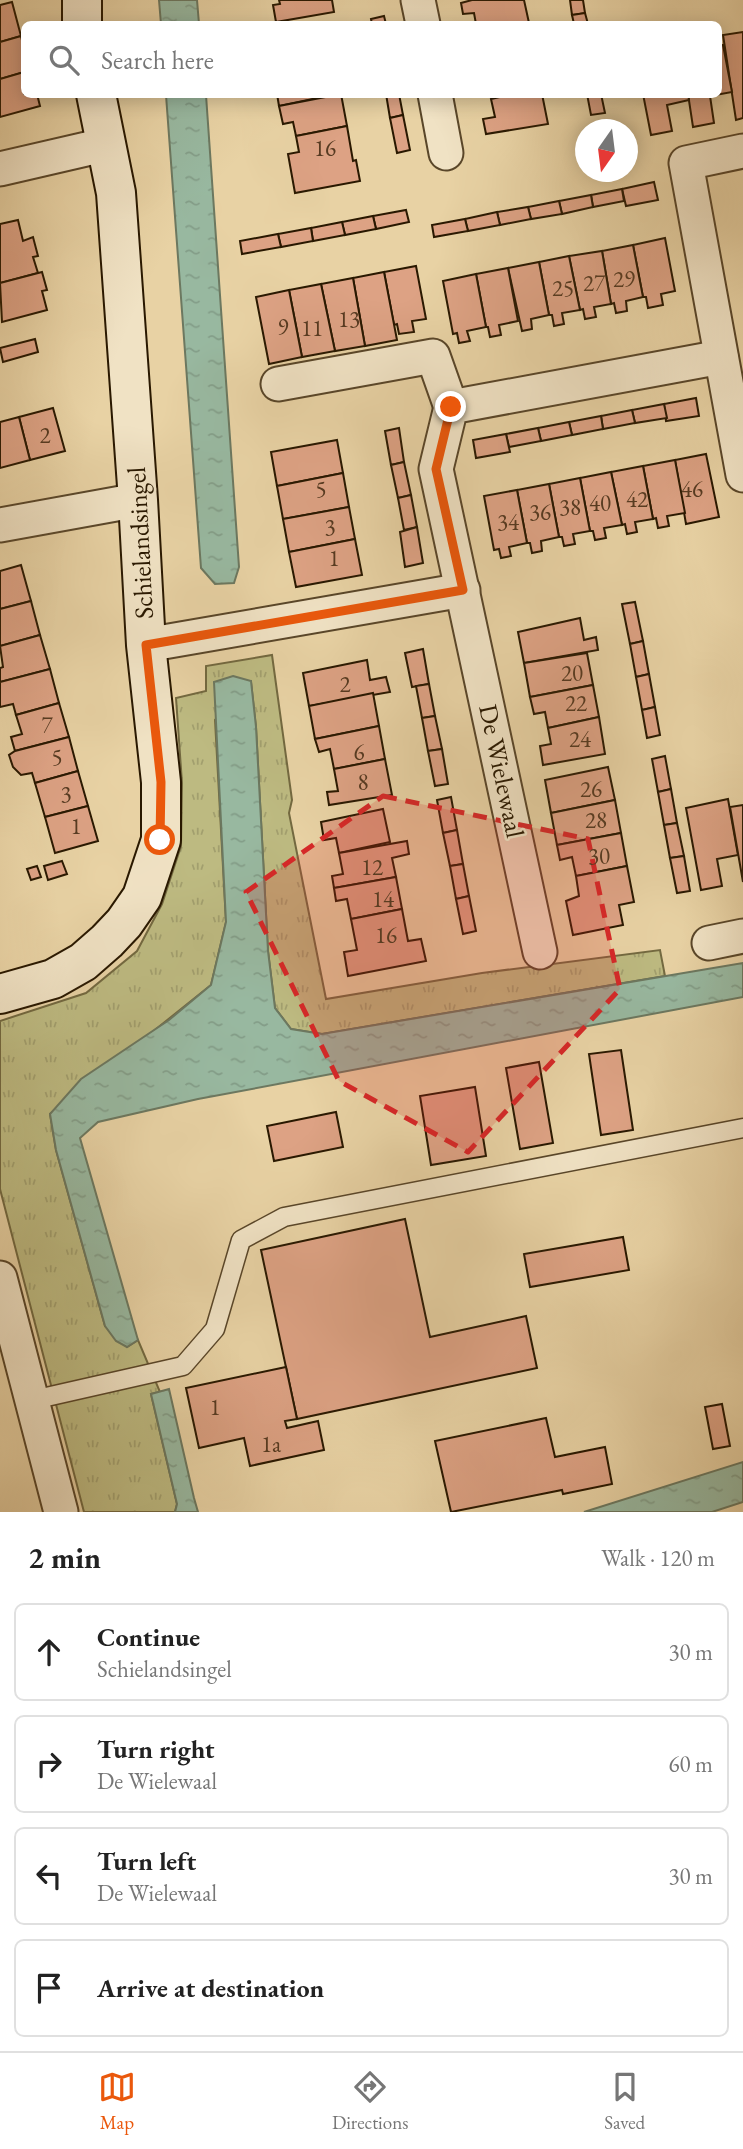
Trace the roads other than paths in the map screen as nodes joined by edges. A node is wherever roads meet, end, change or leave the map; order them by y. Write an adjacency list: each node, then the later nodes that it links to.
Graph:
1 (82, 0): 3 (street)
2 (418, 0): 4 (street)
3 (82, 21)
4 (422, 21)
5 (97, 98): 7 (street, Schielandsingel)
6 (436, 98): 9 (street)
7 (108, 144): 10 (street); 15 (street, Schielandsingel)
8 (743, 151): 11 (street)
9 (446, 153)
10 (0, 169)
11 (721, 357): 13 (street); 14 (street)
12 (278, 384): 13 (street)
13 (451, 407): 17 (street, De Wielewaal)
14 (743, 475)
15 (138, 500): 16 (street); 18 (street, Schielandsingel)
16 (0, 526)
17 (463, 590): 18 (street); 21 (street, De Wielewaal)
18 (146, 645): 22 (street, Schielandsingel)
19 (743, 936): 20 (street)
20 (709, 943)
21 (540, 952)
22 (0, 994)
23 (743, 1128): 25 (lane)
24 (0, 1278): 25 (street)
25 (33, 1400): 26 (street)
26 (61, 1512)

